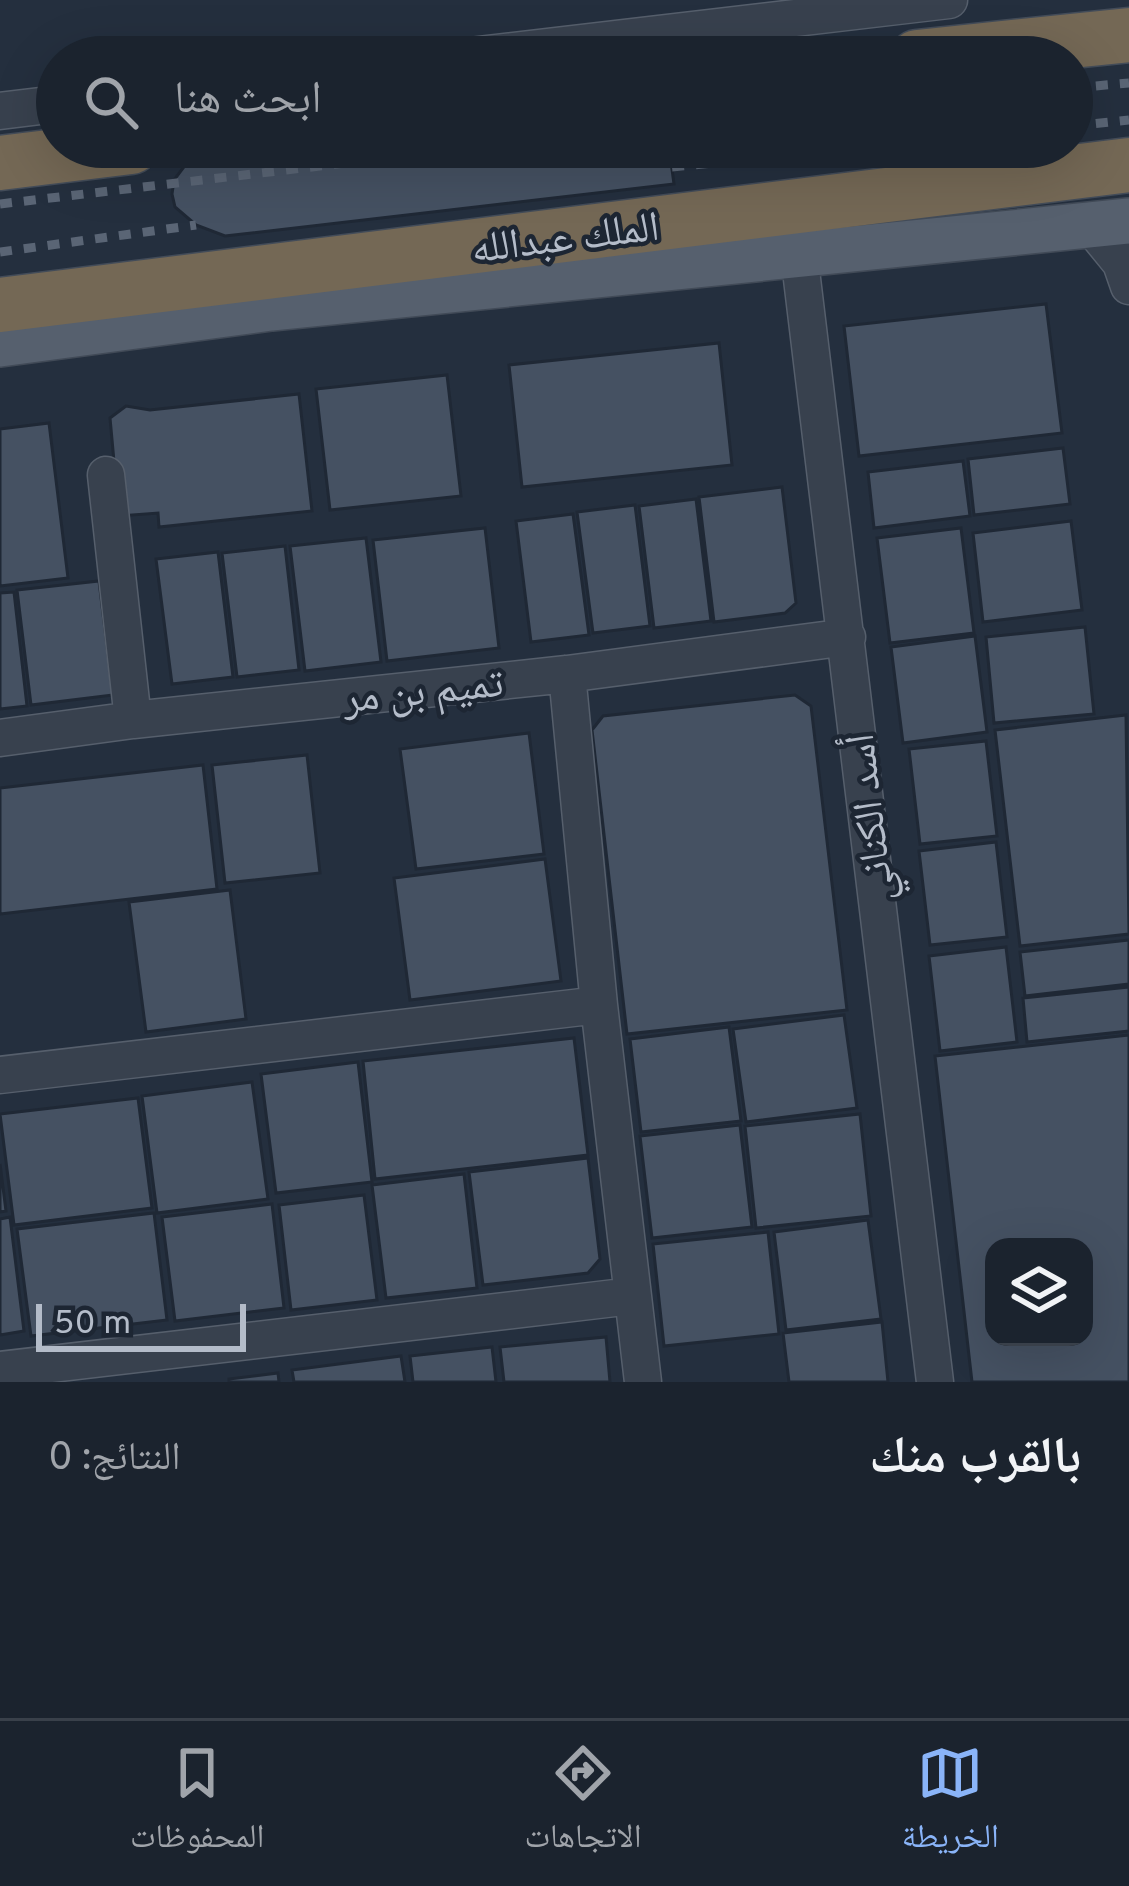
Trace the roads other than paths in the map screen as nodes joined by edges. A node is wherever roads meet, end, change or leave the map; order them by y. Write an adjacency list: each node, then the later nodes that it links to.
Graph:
1 (949, 0): 3 (street)
2 (1129, 35): 4 (highway)
3 (641, 36)
4 (1093, 39)
5 (36, 107): 6 (street)
6 (0, 111)
7 (36, 159): 8 (highway)
8 (0, 163)
9 (1129, 165): 10 (highway, الملك عبدالله)
10 (980, 185): 14 (highway, الملك عبدالله); 15 (main road)
11 (1109, 223): 12 (main road); 13 (street)
12 (799, 254): 15 (main road); 18 (street, أسد الكناني)
13 (1129, 286)
14 (0, 305)
15 (271, 308): 16 (main road)
16 (0, 344)
17 (106, 475): 20 (street)
18 (847, 638): 19 (street, تميم بن مر); 28 (street, أسد الكناني)
19 (568, 674): 20 (street, تميم بن مر); 22 (street)
20 (133, 720): 21 (street, تميم بن مر)
21 (0, 738)
22 (599, 1005): 23 (street); 24 (street)
23 (0, 1075)
24 (632, 1296): 26 (street); 27 (street)
25 (0, 1370): 26 (street)
26 (55, 1373)
27 (643, 1382)
28 (935, 1382)

